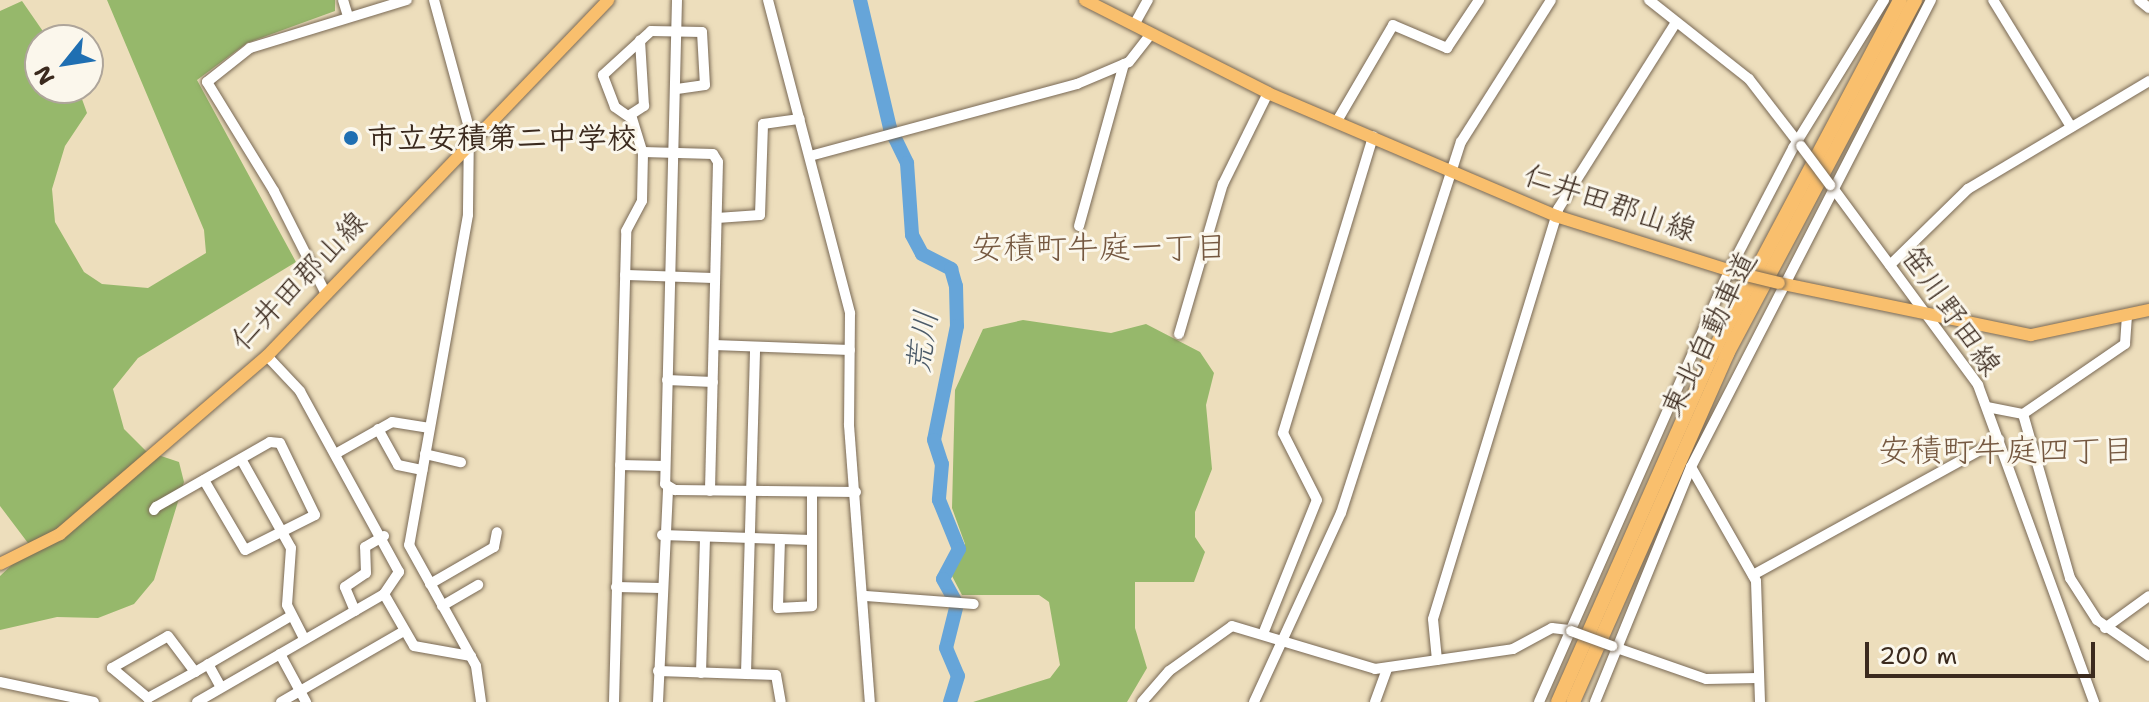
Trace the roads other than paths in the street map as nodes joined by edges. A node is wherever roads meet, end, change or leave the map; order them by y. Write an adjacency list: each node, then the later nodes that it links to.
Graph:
1 (343, 0): 19 (street)
2 (407, 0): 19 (street)
3 (434, 0): 34 (street)
4 (608, 0): 34 (main road, 仁井田郡山線)
5 (677, 0): 22 (street)
6 (768, 0): 30 (street)
7 (1086, 0): 21 (main road, 仁井田郡山線)
8 (1148, 0): 21 (street)
9 (1479, 0): 31 (street)
10 (1551, 0): 39 (street)
11 (1649, 0): 20 (street, 笹川野田線)
12 (1884, 0): 35 (street)
13 (1900, 0): 136 (highway, 東北自動車道)
14 (1915, 0): 137 (highway, 東北自動車道)
15 (1931, 0): 40 (street)
16 (1993, 0): 32 (street)
17 (2139, 0): 18 (street)
18 (2149, 8)
19 (348, 16): 50 (street)
20 (1676, 22): 35 (street, 笹川野田線); 41 (street)
21 (1134, 25): 23 (main road, 仁井田郡山線)
22 (676, 31): 24 (street); 27 (street); 27 (street)
23 (1151, 34): 25 (street); 28 (main road, 仁井田郡山線)
24 (640, 40): 29 (street); 29 (street)
25 (1124, 64): 38 (street); 43 (street)
26 (2149, 81): 32 (street)
27 (675, 89): 37 (street)
28 (1268, 93): 31 (main road, 仁井田郡山線); 54 (street)
29 (630, 115): 36 (street)
30 (800, 119): 38 (street); 42 (street)
31 (1337, 121): 33 (main road, 仁井田郡山線)
32 (2071, 127): 44 (street)
33 (1373, 136): 39 (main road, 仁井田郡山線); 105 (street)
34 (470, 137): 50 (main road, 仁井田郡山線); 63 (street)
35 (1799, 144): 40 (street, 笹川野田線, bridge); 45 (street)
36 (643, 152): 37 (street); 46 (street)
37 (673, 152): 42 (street); 47 (street)
38 (810, 156): 57 (street)
39 (1450, 171): 41 (main road, 仁井田郡山線); 107 (street)
40 (1832, 188): 44 (street, 笹川野田線); 49 (street)
41 (1556, 216): 45 (main road, 仁井田郡山線); 112 (street)
42 (717, 218): 48 (street)
43 (1079, 226)
44 (1890, 265): 51 (street, 笹川野田線)
45 (1734, 272): 49 (main road, 仁井田郡山線, bridge); 103 (street)
46 (625, 275): 47 (street); 70 (street)
47 (670, 276): 48 (street); 59 (street)
48 (715, 278): 55 (street)
49 (1782, 283): 51 (main road, 仁井田郡山線); 72 (street)
50 (326, 294): 58 (main road, 仁井田郡山線)
51 (1923, 309): 53 (main road, 仁井田郡山線); 61 (street, 笹川野田線)
52 (2149, 310): 53 (main road, 仁井田郡山線)
53 (2127, 317): 62 (street)
54 (1179, 334)
55 (714, 345): 56 (street); 60 (street)
56 (755, 347): 57 (street); 77 (street)
57 (850, 350): 78 (street)
58 (267, 356): 66 (street); 89 (main road, 仁井田郡山線)
59 (667, 380): 60 (street); 71 (street)
60 (713, 382): 76 (street)
61 (1987, 407): 62 (street); 65 (street, 笹川野田線)
62 (2023, 414): 102 (street)
63 (430, 428): 64 (street); 67 (street)
64 (378, 429): 66 (street); 73 (street)
65 (1999, 440): 90 (street); 140 (street, 笹川野田線)
66 (337, 453): 84 (street)
67 (425, 454): 69 (street); 73 (street)
68 (241, 459): 74 (street); 81 (street); 81 (street)
69 (461, 462)
70 (620, 465): 71 (street); 93 (street)
71 (665, 466): 75 (street)
72 (1691, 467): 90 (street); 108 (street)
73 (422, 470): 91 (street)
74 (204, 480): 80 (street); 81 (street)
75 (668, 488): 76 (street); 83 (street)
76 (710, 491): 77 (street)
77 (751, 491): 79 (street); 86 (street)
78 (856, 492): 79 (street); 96 (street)
79 (812, 493): 88 (street)
80 (154, 510)
81 (283, 532): 101 (street)
82 (497, 532): 91 (street)
83 (662, 535): 85 (street); 94 (street)
84 (384, 536): 95 (street); 100 (street)
85 (705, 537): 86 (street); 117 (street)
86 (750, 538): 87 (street); 118 (street)
87 (780, 539): 88 (street); 88 (street)
88 (811, 540)
89 (0, 564)
90 (1753, 575): 119 (street)
91 (430, 584): 99 (street)
92 (478, 585): 99 (street)
93 (616, 587): 94 (street); 128 (street)
94 (661, 588): 115 (street)
95 (384, 594): 100 (street); 104 (street)
96 (866, 596): 98 (street); 131 (street)
97 (2149, 596): 102 (street)
98 (974, 604)
99 (442, 606): 110 (street)
100 (355, 611): 106 (street)
101 (291, 616): 106 (street); 113 (street)
102 (2105, 628): 111 (street)
103 (1568, 630): 108 (street, bridge); 112 (street); 135 (street)
104 (404, 631): 110 (street); 122 (street)
105 (1263, 634): 107 (street); 132 (street)
106 (304, 639): 109 (street)
107 (1284, 641): 114 (street); 133 (street)
108 (1615, 648): 119 (street); 138 (street)
109 (280, 654): 121 (street); 122 (street)
110 (471, 656): 127 (street)
111 (2149, 656)
112 (1437, 660): 114 (street)
113 (208, 664): 116 (street); 121 (street)
114 (1387, 669): 134 (street)
115 (658, 671): 117 (street); 129 (street)
116 (195, 672): 116 (street)
117 (701, 673): 118 (street)
118 (746, 674): 130 (street)
119 (1758, 678): 139 (street)
120 (0, 682): 123 (street)
121 (221, 687): 124 (street)
122 (300, 690): 125 (street); 126 (street)
123 (94, 702)
124 (197, 702)
125 (281, 702)
126 (306, 702)
127 (481, 702)
128 (614, 702)
129 (658, 702)
130 (781, 702)
131 (870, 702)
132 (1142, 702)
133 (1254, 702)
134 (1375, 702)
135 (1539, 702)
136 (1558, 702)
137 (1573, 702)
138 (1595, 702)
139 (1760, 702)
140 (2094, 702)

